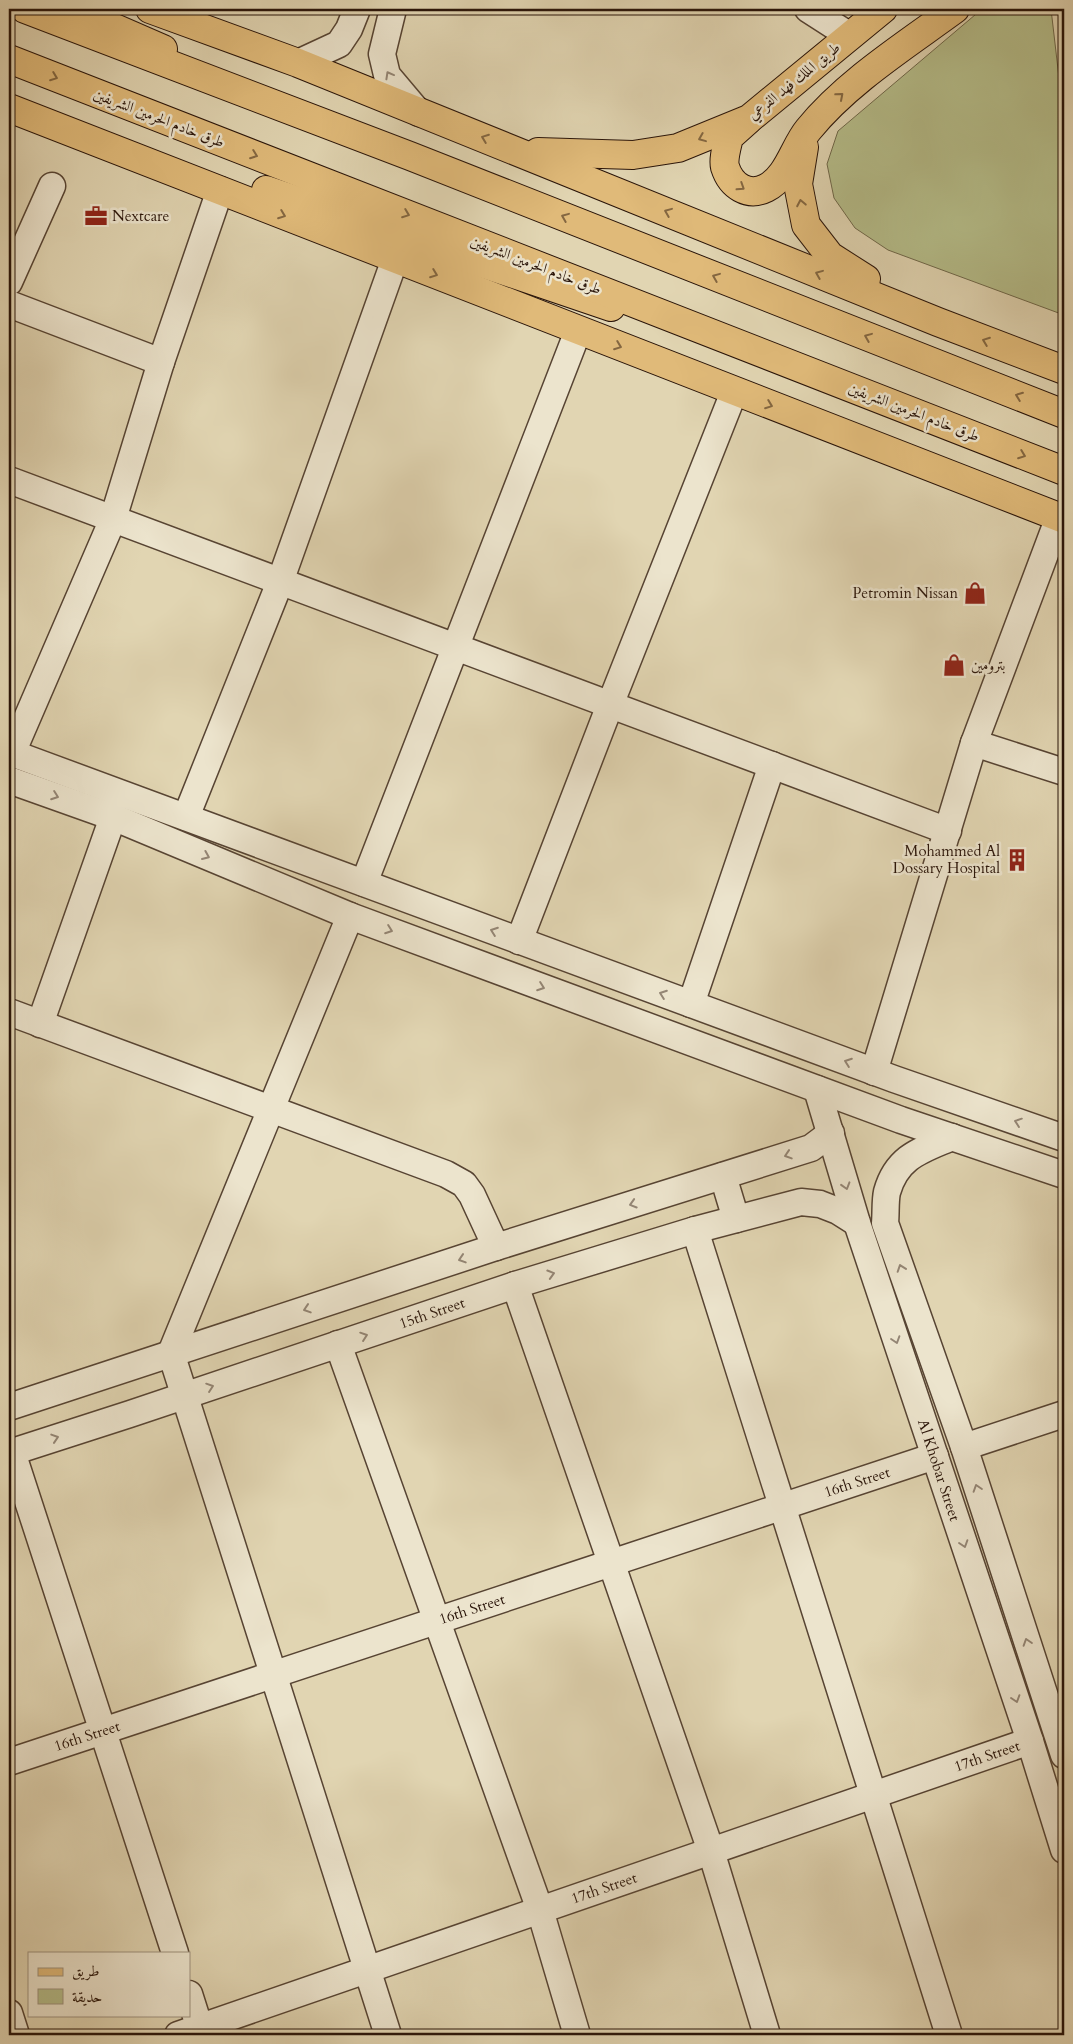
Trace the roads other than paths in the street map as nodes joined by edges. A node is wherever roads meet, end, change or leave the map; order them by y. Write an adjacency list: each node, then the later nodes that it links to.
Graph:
1 (25, 9): 18 (main road)
2 (71, 9): 18 (main road)
3 (150, 9): 11 (main road)
4 (357, 9): 11 (street)
5 (393, 9): 14 (street, one-way to 5)
6 (808, 9): 9 (street)
7 (883, 9): 9 (main road, طريق الملك فهد الفرعي)
8 (955, 9): 16 (main road, one-way to 8)
9 (850, 36): 15 (main road, طريق الملك فهد الفرعي)
10 (9, 59): 29 (main road, طرق خادم الحرمين الشريفين, one-way to 29)
11 (298, 63): 14 (main road)
12 (9, 102): 29 (main road)
13 (9, 108): 20 (main road)
14 (419, 113): 17 (main road, one-way to 14)
15 (749, 119): 16 (main road, one-way to 16); 17 (main road, طريق الملك فهد الفرعي, one-way to 17)
16 (807, 131): 24 (main road, one-way to 16)
17 (520, 152): 24 (main road, one-way to 17)
18 (410, 156): 30 (main road, one-way to 18)
19 (52, 186): 22 (street)
20 (220, 190): 21 (main road, one-way to 21); 26 (street)
21 (395, 259): 25 (main road, one-way to 25); 35 (street)
22 (9, 282)
23 (9, 304): 26 (street)
24 (938, 322): 27 (main road, one-way to 24)
25 (578, 331): 28 (main road, one-way to 28); 36 (street)
26 (161, 362): 34 (street)
27 (1064, 370)
28 (734, 392): 33 (main road, one-way to 33); 37 (street)
29 (863, 392): 31 (main road, طرق خادم الحرمين الشريفين, one-way to 31)
30 (1064, 414)
31 (1064, 471)
32 (9, 480): 34 (street)
33 (1062, 518): 38 (street)
34 (113, 519): 35 (street); 39 (street)
35 (280, 582): 36 (street); 44 (street)
36 (456, 647): 37 (street); 46 (street)
37 (610, 705): 40 (street); 48 (street)
38 (974, 743): 41 (street); 45 (street)
39 (11, 752): 44 (street)
40 (772, 765): 45 (street); 49 (street)
41 (1064, 772)
42 (9, 780): 43 (street, one-way to 43)
43 (113, 817): 47 (street, one-way to 47); 51 (street)
44 (186, 817): 46 (street)
45 (948, 831): 52 (street)
46 (364, 883): 48 (street, one-way to 46)
47 (350, 916): 53 (street, one-way to 53); 54 (street)
48 (519, 940): 49 (street, one-way to 48)
49 (691, 1004): 52 (street, one-way to 49)
50 (9, 1012): 51 (street)
51 (40, 1024): 54 (street)
52 (874, 1072): 57 (street, one-way to 52)
53 (817, 1089): 55 (street, Al Khobar Street); 56 (street)
54 (271, 1109): 63 (street); 68 (street)
55 (830, 1133): 58 (street, one-way to 58); 61 (street, Al Khobar Street, one-way to 61)
56 (952, 1137): 59 (street); 65 (street, Al Khobar Street, one-way to 56)
57 (1064, 1138)
58 (723, 1176): 60 (street); 63 (street, one-way to 63)
59 (1064, 1176)
60 (736, 1219): 61 (street, 15th Street); 62 (street, 15th Street)
61 (857, 1223): 66 (street, Al Khobar Street)
62 (695, 1230): 64 (street, 15th Street, one-way to 62); 75 (street)
63 (491, 1249): 64 (street); 68 (street, one-way to 68)
64 (508, 1287): 67 (street, 15th Street, one-way to 64); 76 (street)
65 (910, 1295): 66 (street); 72 (street, Al Khobar Street)
66 (884, 1303): 74 (street, Al Khobar Street, one-way to 74)
67 (338, 1344): 69 (street, 15th Street, one-way to 67); 77 (street)
68 (171, 1353): 69 (street); 70 (street)
69 (185, 1396): 73 (street, 15th Street, one-way to 69); 78 (street)
70 (9, 1407)
71 (1064, 1414): 72 (street)
72 (964, 1447): 80 (street, Al Khobar Street, one-way to 72)
73 (10, 1452): 79 (street)
74 (935, 1456): 75 (street, 16th Street); 81 (street, Al Khobar Street, one-way to 81)
75 (782, 1507): 76 (street, 16th Street); 83 (street)
76 (611, 1564): 77 (street, 16th Street); 85 (street)
77 (437, 1621): 78 (street, 16th Street); 86 (street)
78 (273, 1675): 79 (street, 16th Street); 88 (street)
79 (103, 1731): 82 (street, 16th Street); 87 (street)
80 (1062, 1739)
81 (1030, 1741): 83 (street, 17th Street); 84 (street, Al Khobar Street)
82 (9, 1762)
83 (873, 1795): 85 (street, 17th Street); 96 (street)
84 (1064, 1850)
85 (711, 1851): 86 (street, 17th Street); 95 (street)
86 (540, 1910): 88 (street, 17th Street); 94 (street)
87 (175, 1952)
88 (367, 1970): 91 (street, 17th Street); 93 (street)
89 (190, 2004): 91 (street)
90 (9, 2013): 92 (street)
91 (193, 2033)
92 (16, 2035)
93 (388, 2035)
94 (578, 2035)
95 (767, 2035)
96 (949, 2035)

